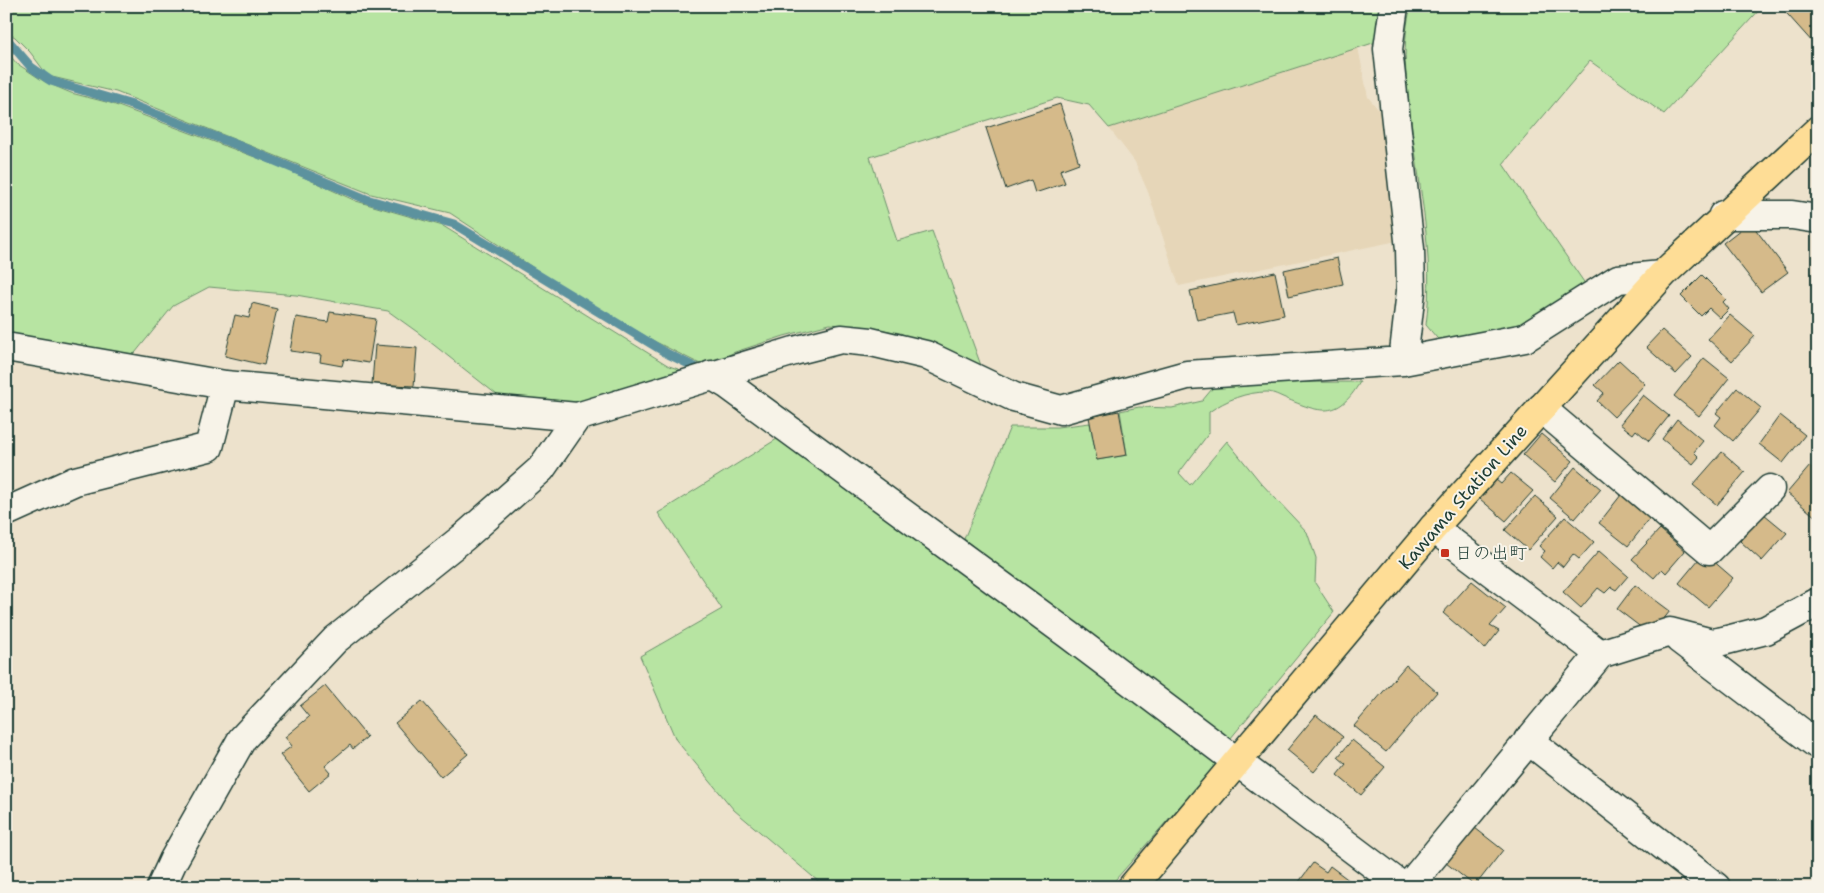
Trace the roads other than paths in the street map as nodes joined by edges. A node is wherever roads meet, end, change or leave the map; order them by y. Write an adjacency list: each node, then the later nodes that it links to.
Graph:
1 (1394, 6): 7 (street)
2 (1818, 130): 3 (main road, Kawama Station Line)
3 (1723, 215): 4 (street); 5 (main road, Kawama Station Line)
4 (1818, 219)
5 (1662, 275): 7 (street); 10 (main road, Kawama Station Line)
6 (6, 347): 9 (street)
7 (1403, 361): 8 (street)
8 (711, 375): 11 (street); 20 (street)
9 (225, 385): 11 (street); 13 (street)
10 (1541, 408): 12 (street); 14 (main road, Kawama Station Line)
11 (577, 417): 21 (street)
12 (1770, 489)
13 (6, 512)
14 (1433, 528): 17 (street); 20 (main road, Kawama Station Line)
15 (1818, 602): 16 (street)
16 (1670, 632): 17 (street); 19 (street)
17 (1600, 654): 18 (street)
18 (1528, 740): 24 (street); 25 (street)
19 (1818, 745)
20 (1238, 763): 22 (main road, Kawama Station Line); 23 (street)
21 (161, 887)
22 (1132, 887)
23 (1402, 887)
24 (1408, 887)
25 (1716, 887)

